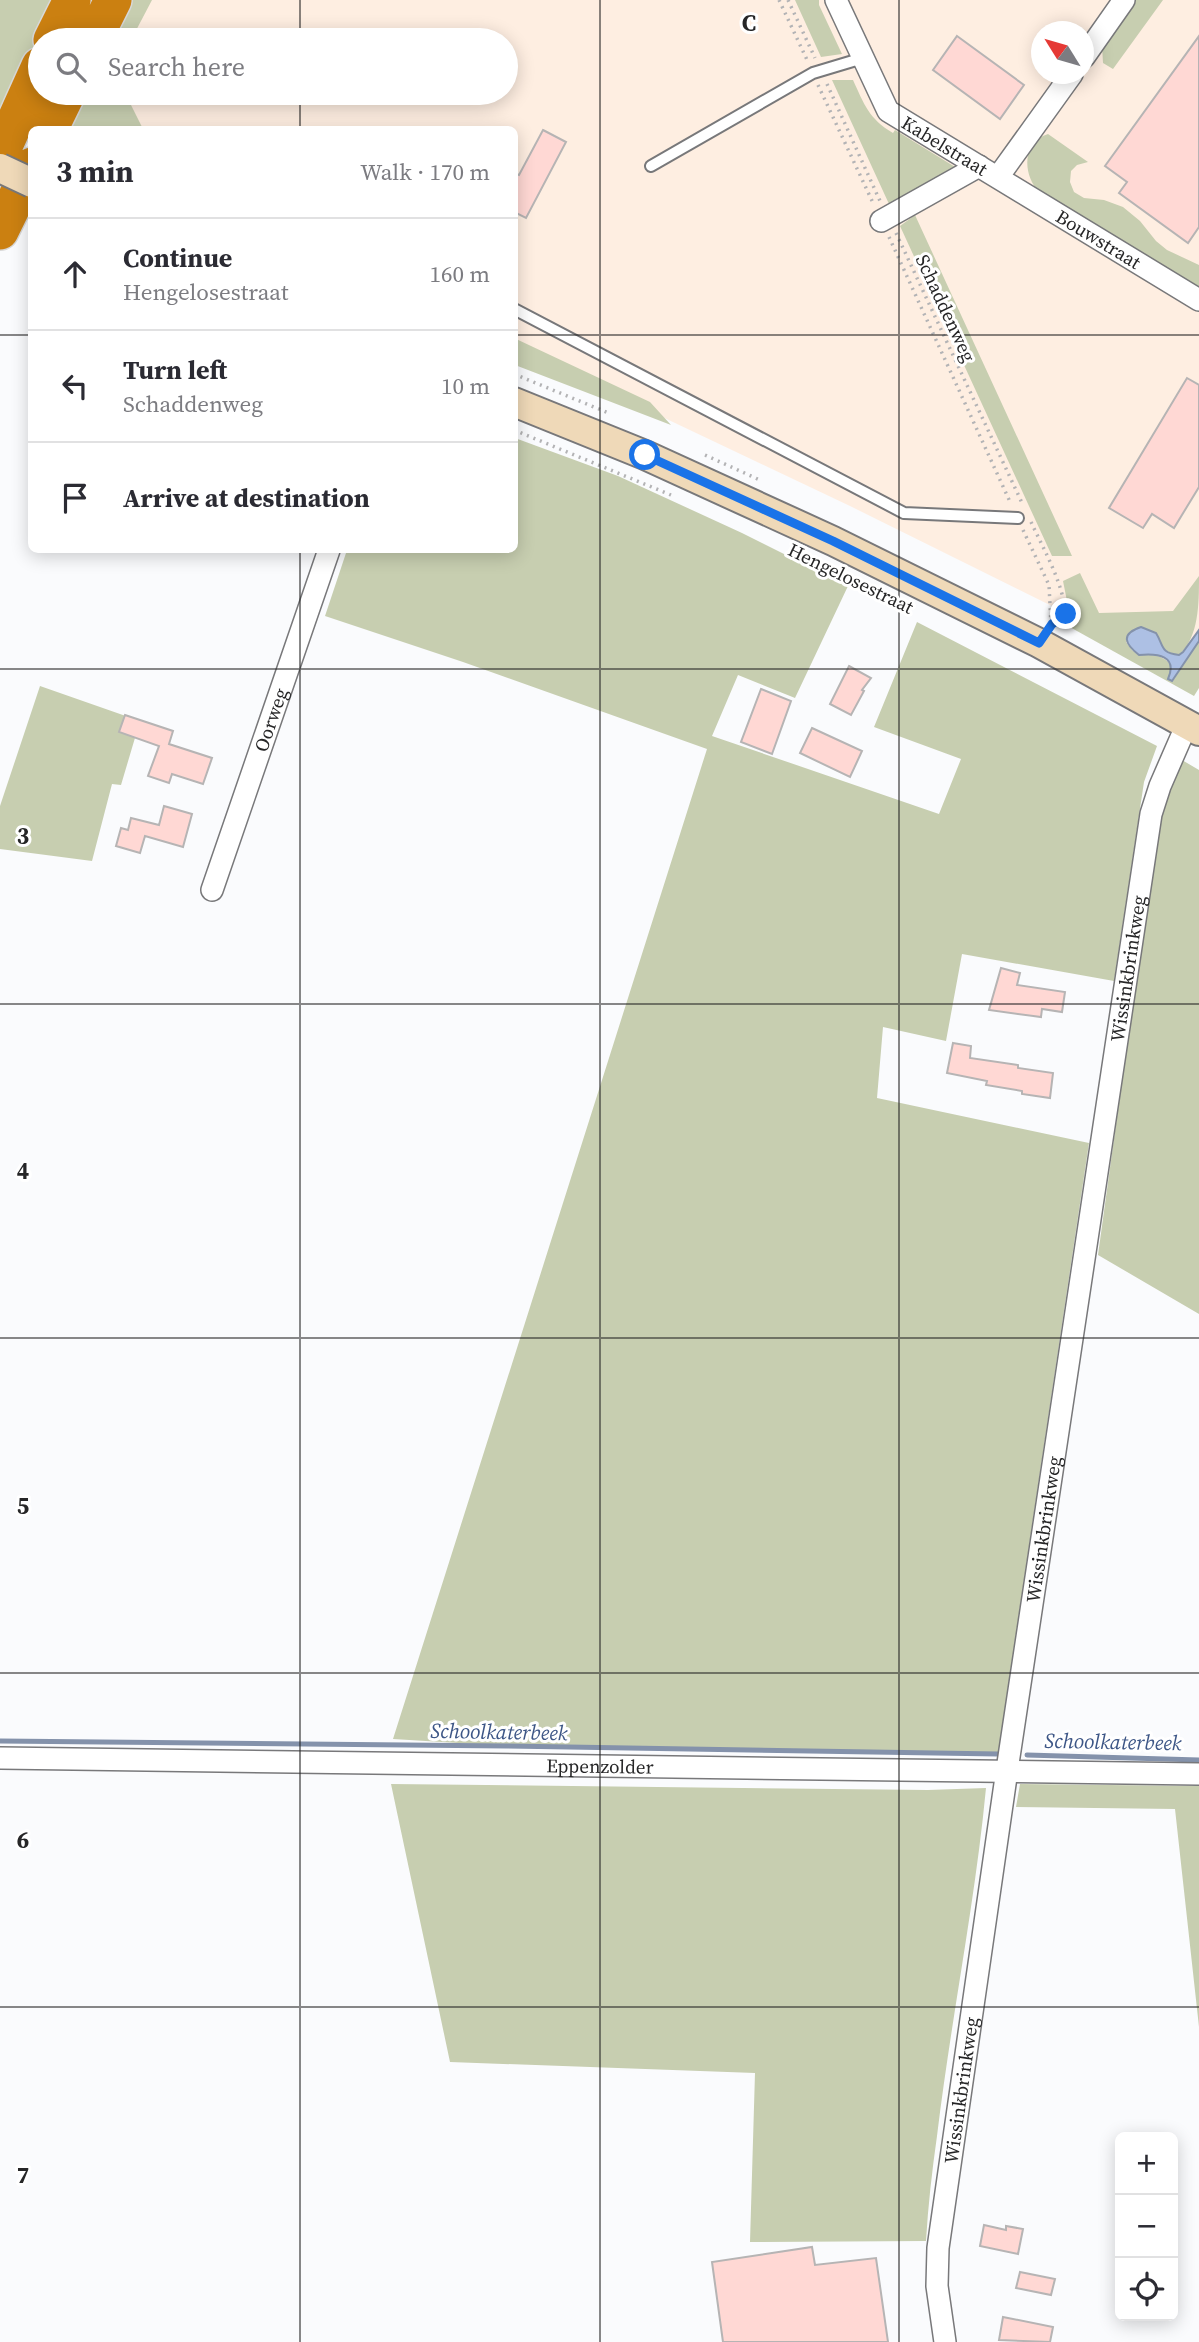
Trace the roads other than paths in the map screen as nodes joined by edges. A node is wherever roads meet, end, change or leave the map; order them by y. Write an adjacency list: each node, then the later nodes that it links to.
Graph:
1 (72, 0): 5 (highway)
2 (113, 0): 6 (highway)
3 (836, 0): 8 (street, Kabelstraat)
4 (1124, 0): 7 (street)
5 (58, 28)
6 (99, 28)
7 (1094, 42)
8 (863, 58): 14 (lane); 15 (street, Kabelstraat)
9 (1065, 84): 18 (street)
10 (28, 93): 13 (highway)
11 (61, 105): 12 (highway)
12 (51, 126)
13 (0, 155)
14 (651, 166)
15 (979, 166): 18 (street, Kabelstraat); 20 (street)
16 (0, 167): 19 (main road, bridge)
17 (28, 174): 21 (highway)
18 (998, 177): 22 (street, Bouwstraat)
19 (28, 181)
20 (885, 220)
21 (0, 231)
22 (1199, 300)
23 (518, 311): 25 (lane)
24 (518, 403): 27 (main road, Hengelosestraat)
25 (1017, 517)
26 (328, 553): 28 (street, Oorweg)
27 (1193, 728): 30 (street, Wissinkbrinkweg)
28 (212, 890)
29 (0, 1758): 30 (street, Eppenzolder)
30 (1007, 1770): 31 (street, Eppenzolder); 32 (street, Wissinkbrinkweg)
31 (1199, 1774)
32 (945, 2342)

